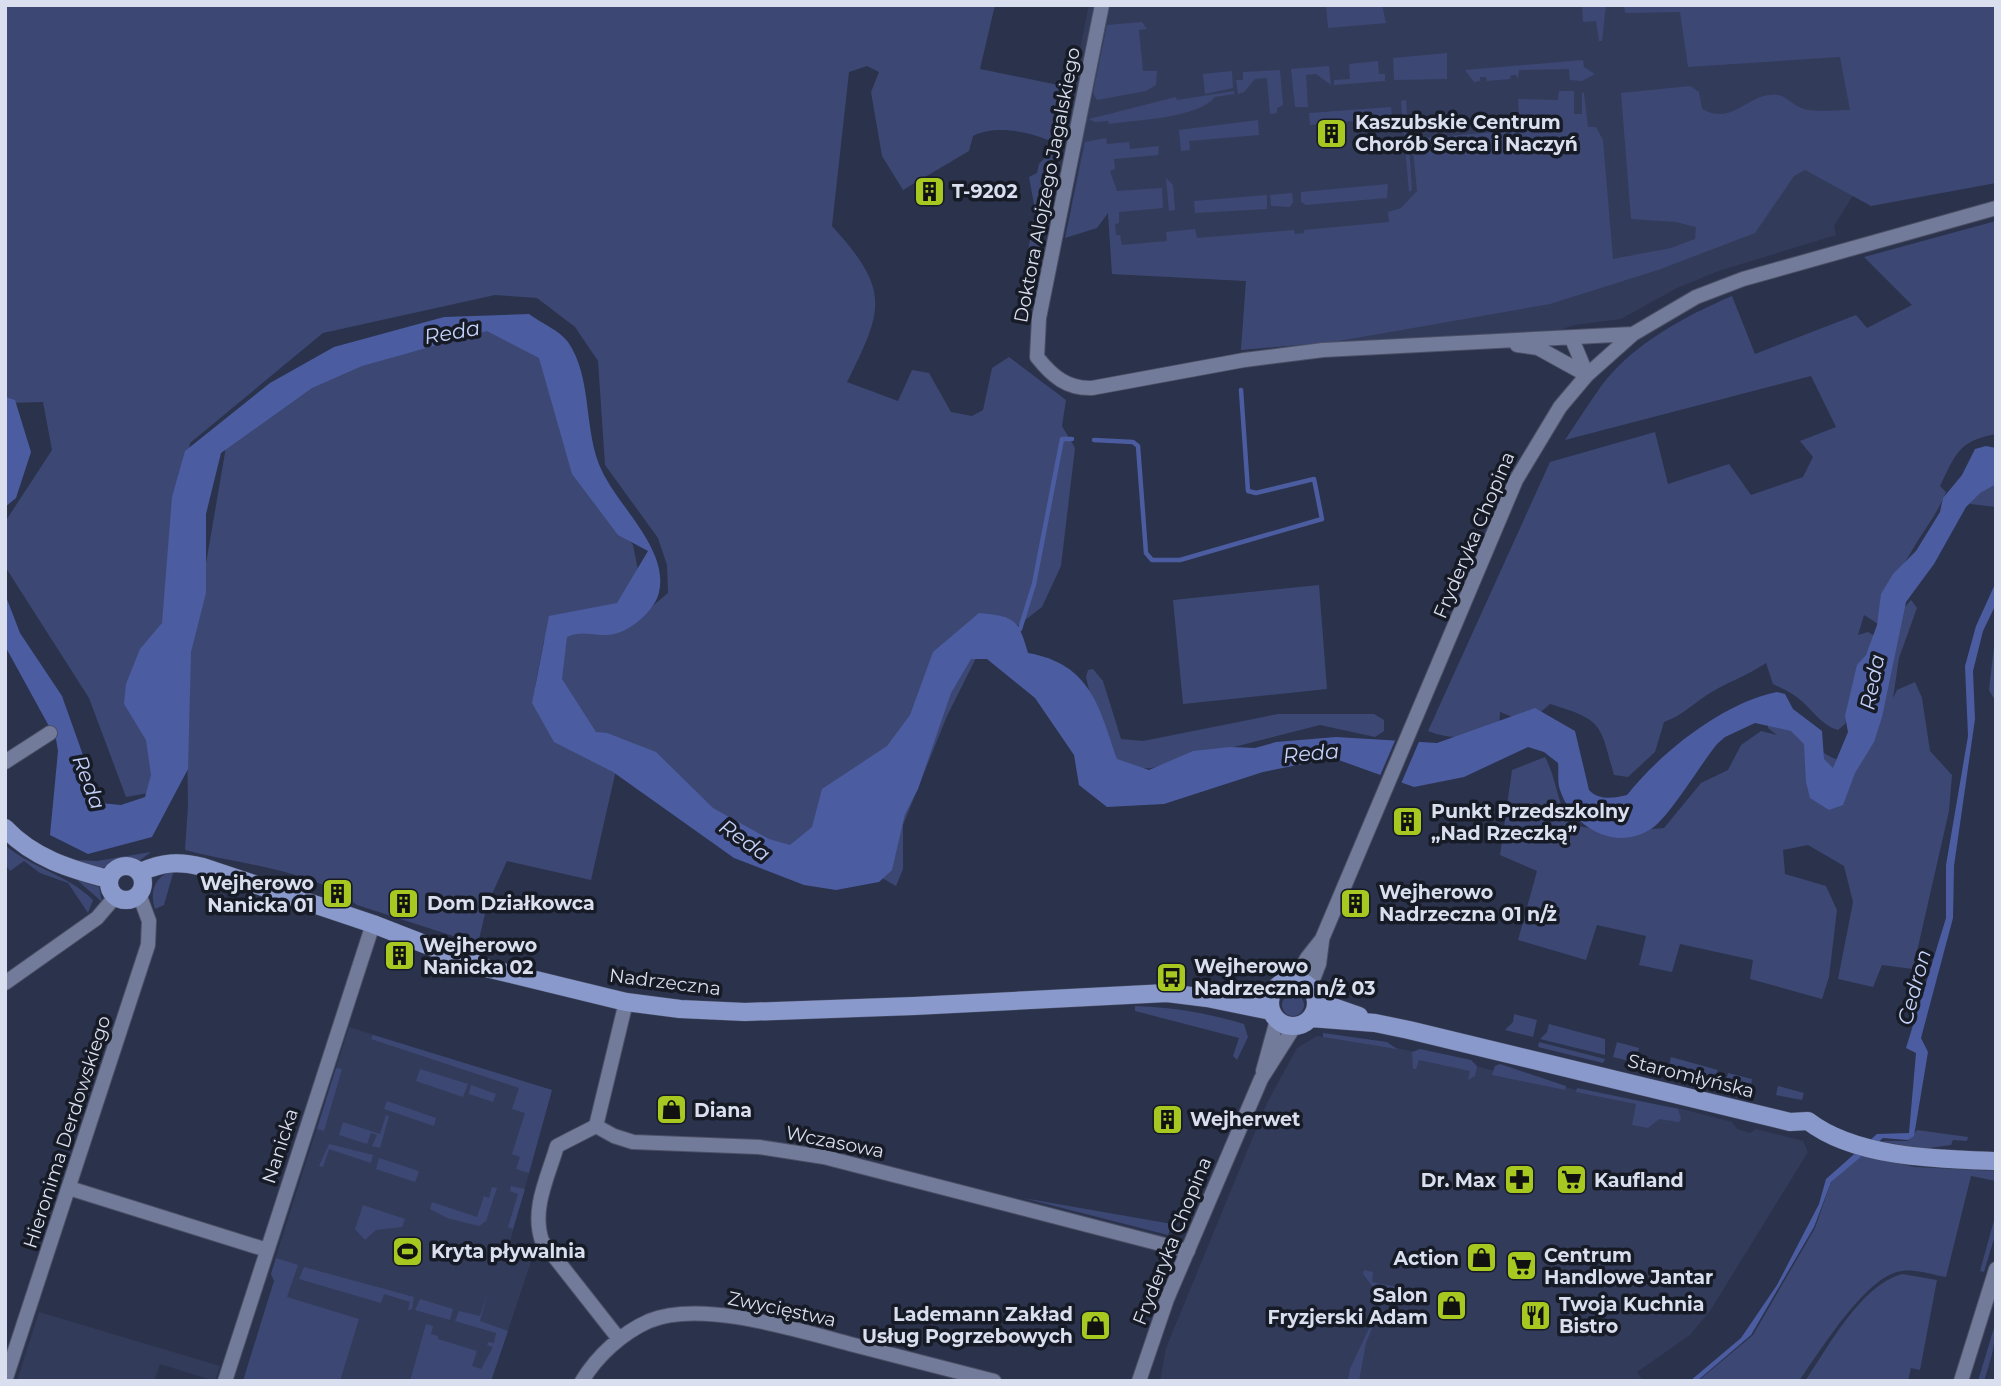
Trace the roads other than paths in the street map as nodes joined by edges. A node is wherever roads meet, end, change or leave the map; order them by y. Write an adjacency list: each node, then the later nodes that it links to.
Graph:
1 (1101, 5): 5 (street, Doktora Alojzego Jagalskiego)
2 (1996, 208): 3 (street, Fryderyka Chopina)
3 (1633, 334): 4 (street, Doktora Alojzego Jagalskiego); 6 (street, Fryderyka Chopina)
4 (1572, 340): 5 (street, Doktora Alojzego Jagalskiego); 6 (street)
5 (1498, 341): 6 (street, Doktora Alojzego Jagalskiego)
6 (1587, 375): 17 (street, Fryderyka Chopina)
7 (50, 733): 8 (street)
8 (5, 762)
9 (5, 828): 11 (main road)
10 (140, 872): 11 (main road); 12 (main road); 14 (main road, Nadrzeczna)
11 (108, 880): 13 (main road)
12 (139, 894): 13 (main road); 25 (street, Hieronima Derdowskiego)
13 (115, 897): 15 (street)
14 (373, 923): 19 (main road, Nadrzeczna); 26 (street, Nanicka)
15 (5, 983)
16 (1272, 992): 17 (main road); 18 (main road, Nadrzeczna); 20 (main road)
17 (1308, 997): 21 (main road); 24 (main road, Staromłyńska)
18 (1207, 998): 19 (main road, Nadrzeczna); 20 (main road, Nadrzeczna)
19 (626, 1002): 23 (street)
20 (1274, 1016): 21 (main road, Nadrzeczna); 22 (street, Fryderyka Chopina)
21 (1294, 1027): 22 (street, Fryderyka Chopina)
22 (1261, 1079): 27 (street, Fryderyka Chopina)
23 (596, 1126): 27 (street, Wczasowa); 29 (street)
24 (1996, 1161)
25 (69, 1188): 26 (street); 30 (street, Hieronima Derdowskiego)
26 (267, 1250): 31 (street, Nanicka)
27 (1188, 1251): 34 (street, Fryderyka Chopina)
28 (1996, 1269): 35 (street)
29 (619, 1339): 32 (street, Zwycięstwa); 33 (street, Zwycięstwa)
30 (5, 1381)
31 (225, 1381)
32 (582, 1381)
33 (994, 1381)
34 (1139, 1381)
35 (1961, 1381)

